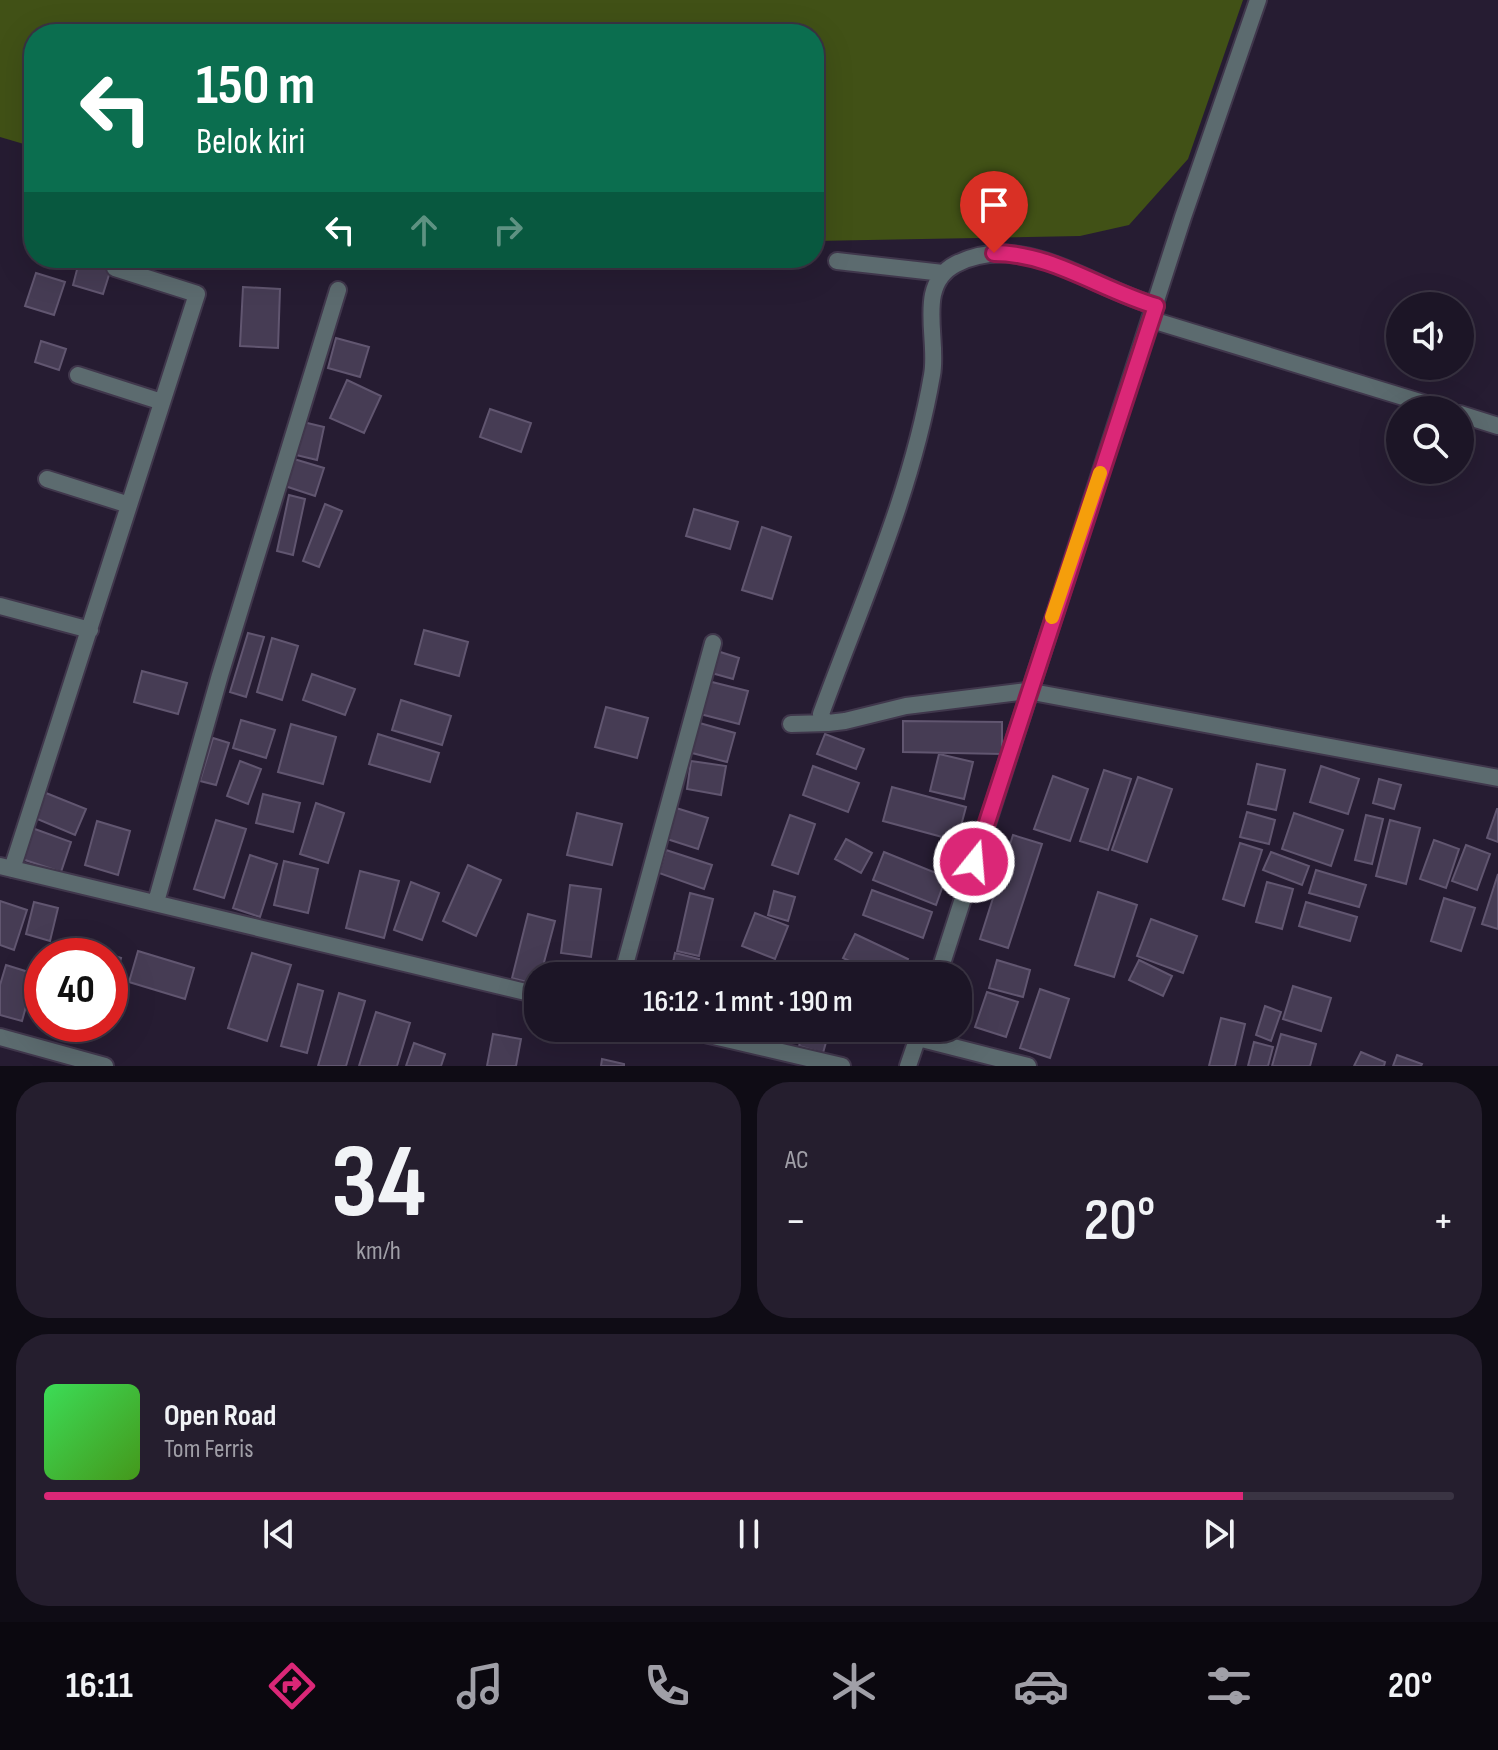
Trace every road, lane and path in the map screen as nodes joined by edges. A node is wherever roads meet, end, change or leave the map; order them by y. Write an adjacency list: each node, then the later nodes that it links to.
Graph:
1 (1258, 0): 6 (street)
2 (837, 261): 4 (street)
3 (115, 268): 9 (street)
4 (943, 273): 6 (street); 18 (street)
5 (338, 290): 22 (street)
6 (1155, 309): 8 (street); 17 (street)
7 (78, 375): 9 (street)
8 (1406, 396)
9 (162, 402): 13 (street)
10 (1474, 418): 11 (street)
11 (1498, 426)
12 (47, 479): 13 (street)
13 (129, 505): 15 (street)
14 (0, 606): 15 (street)
15 (90, 630): 21 (street)
16 (713, 643): 23 (street)
17 (1027, 691): 18 (street); 20 (street); 24 (street)
18 (828, 723): 19 (street)
19 (791, 724)
20 (1498, 778)
21 (6, 867): 22 (street)
22 (156, 902): 25 (street)
23 (626, 962)
24 (942, 962)
25 (524, 992)
26 (0, 1037): 30 (street)
27 (739, 1042): 31 (street)
28 (917, 1042): 32 (street)
29 (949, 1042): 33 (street)
30 (105, 1066)
31 (842, 1066)
32 (908, 1066)
33 (1028, 1066)

